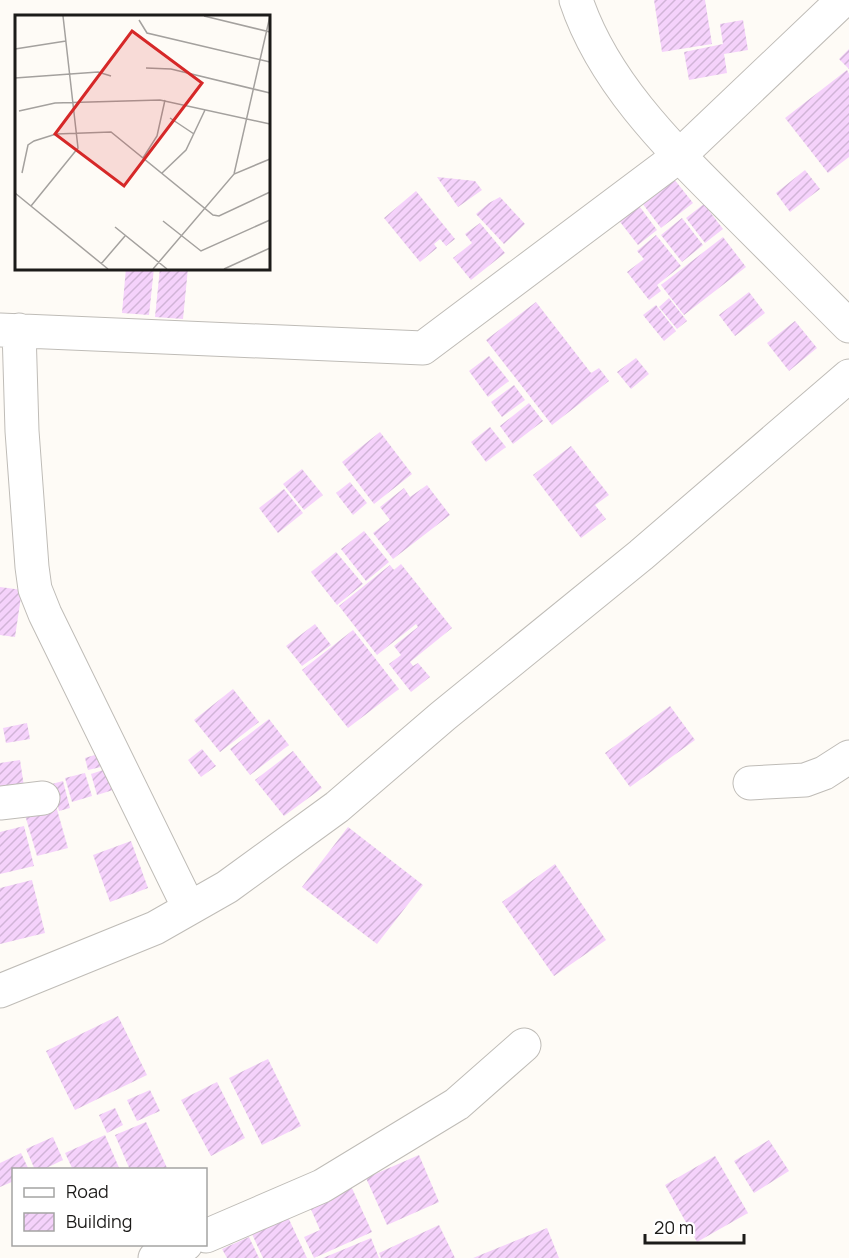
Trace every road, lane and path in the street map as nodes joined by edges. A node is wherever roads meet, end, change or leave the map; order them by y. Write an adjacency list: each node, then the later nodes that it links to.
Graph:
1 (576, 0): 3 (street)
2 (843, 0): 3 (street)
3 (680, 156): 4 (street); 5 (street)
4 (849, 326)
5 (10, 330): 11 (street)
6 (849, 376): 11 (street)
7 (849, 757): 8 (street)
8 (750, 783)
9 (43, 798): 10 (street)
10 (0, 803)
11 (189, 908): 12 (street)
12 (0, 991)
13 (524, 1045): 14 (street)
14 (207, 1236)
15 (184, 1246): 16 (street)
16 (155, 1258)

